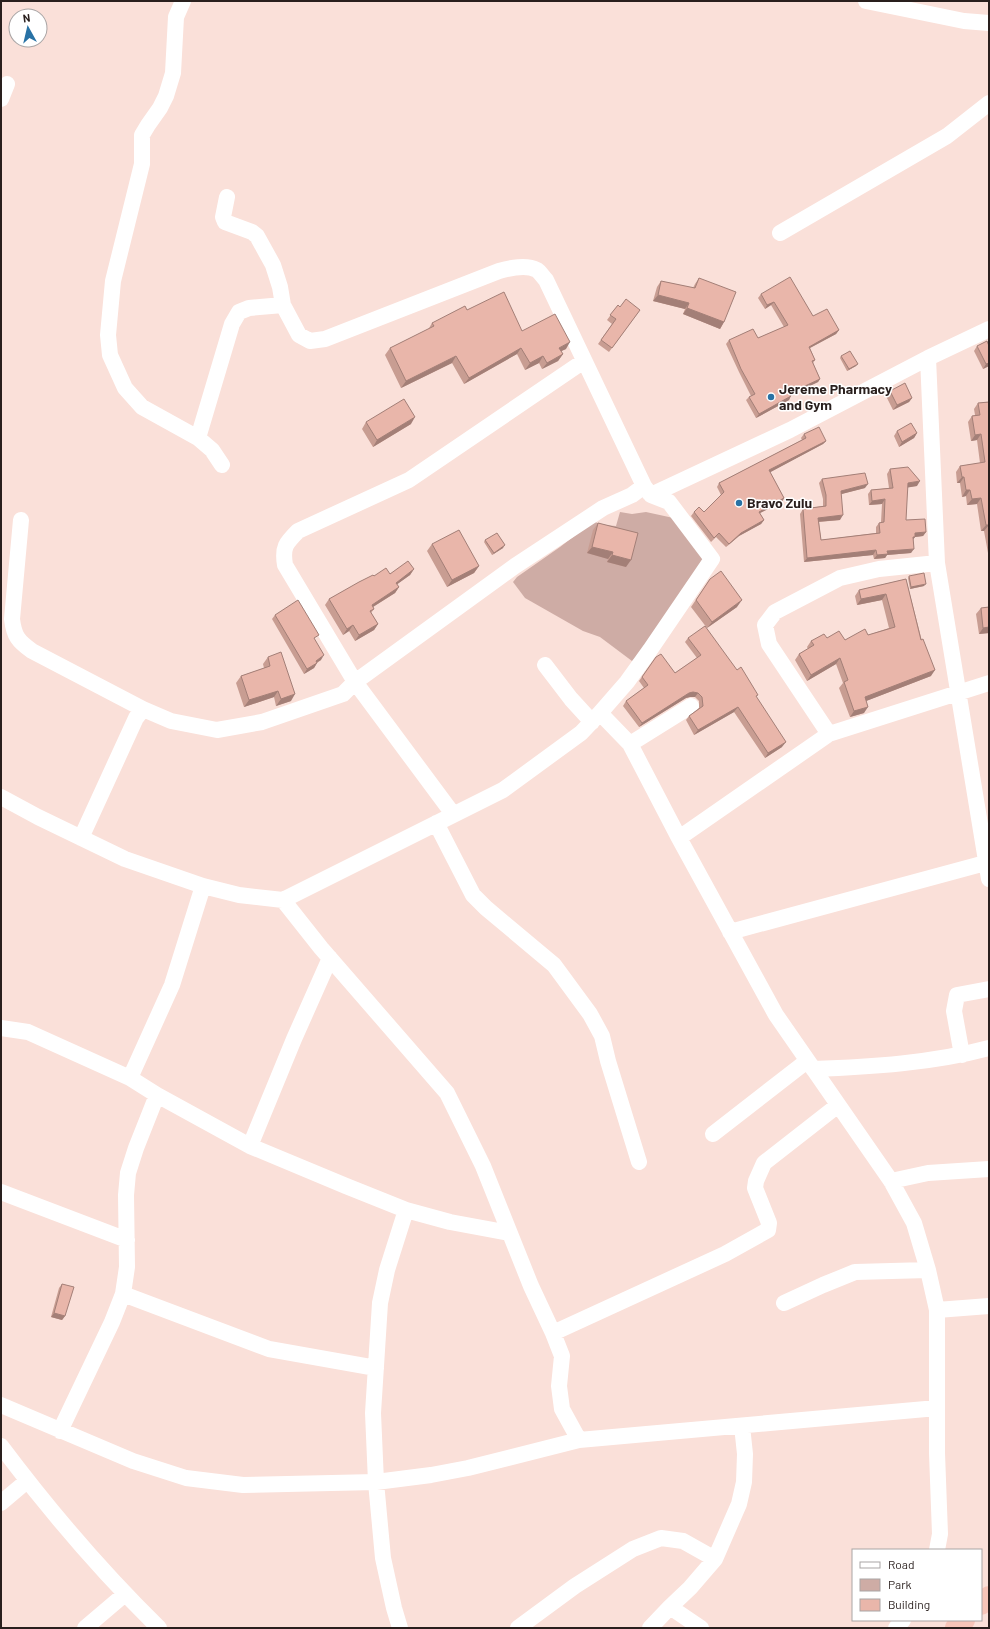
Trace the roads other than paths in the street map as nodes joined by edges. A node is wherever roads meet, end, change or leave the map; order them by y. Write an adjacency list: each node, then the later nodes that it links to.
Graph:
1 (183, 1): 13 (street)
2 (866, 1): 3 (street)
3 (989, 23)
4 (7, 84): 5 (street)
5 (1, 99)
6 (989, 103): 8 (street)
7 (227, 197): 9 (street)
8 (780, 233)
9 (283, 305): 12 (street); 13 (street)
10 (989, 329): 11 (street)
11 (928, 358): 15 (street); 17 (street)
12 (584, 362): 15 (street); 19 (street)
13 (198, 438): 14 (street)
14 (222, 465)
15 (647, 491): 19 (street); 24 (street)
16 (21, 520): 23 (street)
17 (937, 563): 21 (street); 25 (street)
18 (545, 665): 24 (street)
19 (355, 682): 23 (street); 28 (street)
20 (989, 683): 21 (street)
21 (958, 693): 25 (street); 32 (street)
22 (691, 706): 26 (street)
23 (143, 709): 30 (street)
24 (596, 718): 26 (street); 28 (street)
25 (829, 734): 31 (street)
26 (630, 744): 31 (street)
27 (1, 797): 30 (street)
28 (453, 814): 29 (street)
29 (436, 823): 35 (street); 48 (street)
30 (81, 838): 34 (street)
31 (678, 838): 36 (street)
32 (988, 862): 33 (street); 36 (street)
33 (989, 879)
34 (203, 886): 35 (street); 43 (street)
35 (283, 900): 37 (street)
36 (730, 932): 42 (street)
37 (330, 958): 47 (street); 53 (street)
38 (989, 989): 41 (street)
39 (1, 1028): 43 (street)
40 (989, 1048): 41 (street)
41 (962, 1055): 42 (street)
42 (810, 1065): 45 (street); 46 (street)
43 (130, 1078): 44 (street)
44 (157, 1095): 47 (street); 54 (street)
45 (837, 1106): 50 (street); 60 (street)
46 (713, 1134)
47 (250, 1146): 52 (street)
48 (639, 1162)
49 (989, 1169): 50 (street)
50 (891, 1181): 55 (street)
51 (1, 1192): 54 (street)
52 (406, 1210): 53 (street); 61 (street)
53 (509, 1234): 60 (street)
54 (127, 1240): 56 (street)
55 (928, 1270): 57 (street); 59 (street)
56 (123, 1294): 61 (street); 65 (street)
57 (784, 1304)
58 (989, 1306): 59 (street)
59 (937, 1310): 63 (street)
60 (553, 1333): 66 (street)
61 (376, 1368): 69 (street)
62 (1, 1404): 65 (street)
63 (937, 1408): 64 (street); 71 (street)
64 (742, 1426): 66 (street); 72 (street)
65 (60, 1431): 69 (street)
66 (579, 1440): 69 (street)
67 (1, 1446): 68 (street)
68 (28, 1481): 70 (street); 73 (street)
69 (376, 1482): 77 (street)
70 (1, 1503)
71 (937, 1549)
72 (715, 1559): 74 (street); 78 (street)
73 (124, 1594): 75 (street); 76 (street)
74 (670, 1607): 79 (street); 80 (street)
75 (85, 1628)
76 (159, 1628)
77 (400, 1628)
78 (518, 1628)
79 (650, 1628)
80 (702, 1628)

